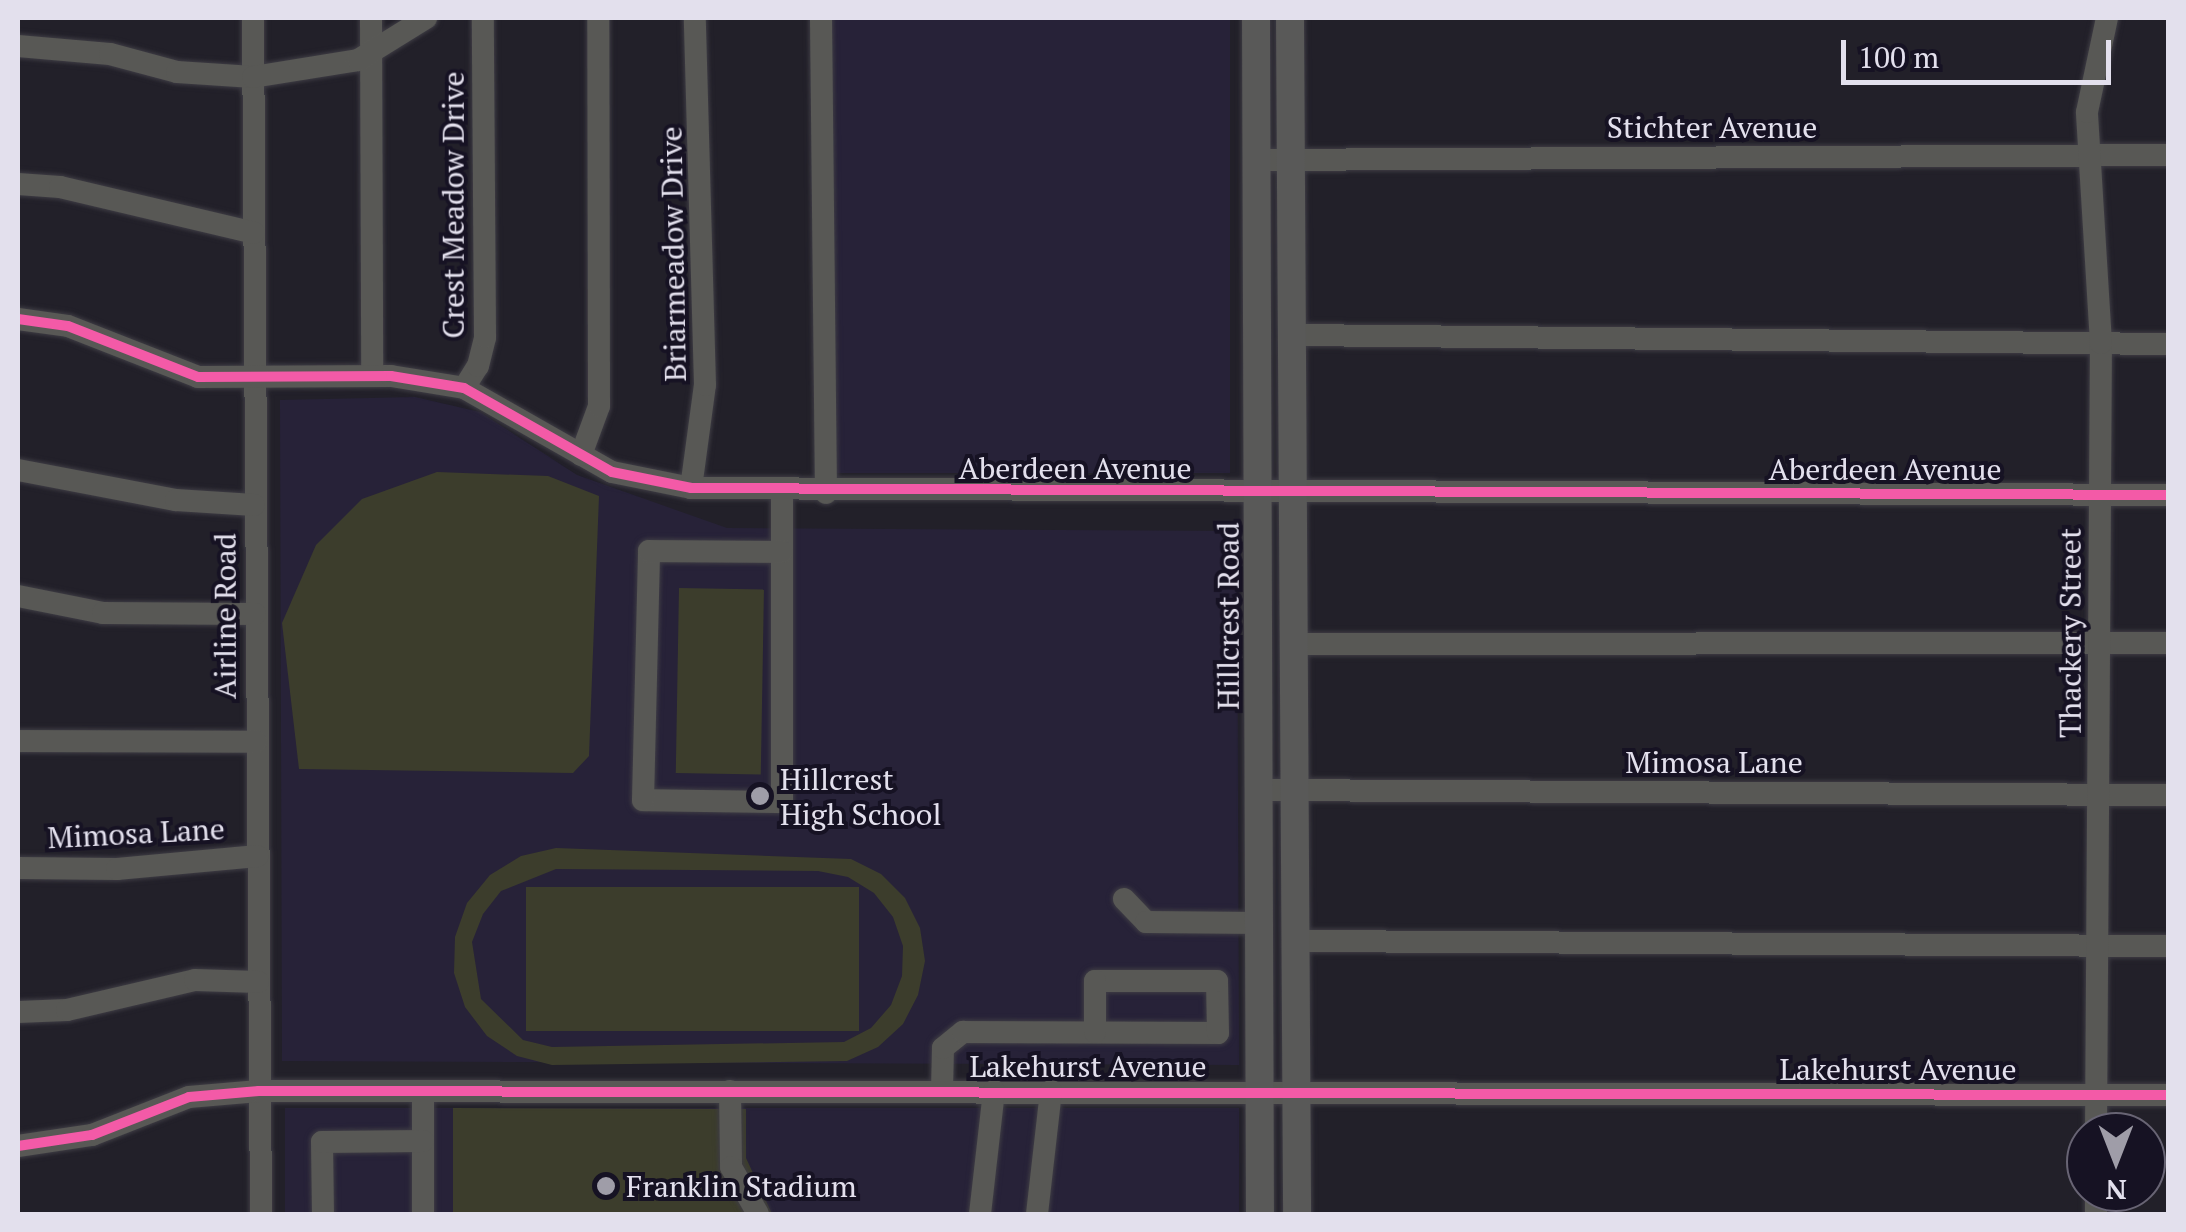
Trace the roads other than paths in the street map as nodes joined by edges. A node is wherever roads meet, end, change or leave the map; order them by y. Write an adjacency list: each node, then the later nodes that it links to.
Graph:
1 (253, 18): 13 (street, Airline Road)
2 (371, 18): 12 (street)
3 (426, 18): 12 (street)
4 (483, 18): 26 (street, Crest Meadow Drive)
5 (598, 18): 27 (street)
6 (694, 18): 29 (street, Briarmeadow Drive)
7 (821, 18): 33 (street)
8 (1256, 18): 16 (main road, Hillcrest Road)
9 (1290, 18): 17 (main road)
10 (2107, 18): 15 (street, Thackery Street)
11 (18, 46): 13 (street)
12 (370, 54): 13 (street); 24 (street)
13 (253, 76): 19 (street, Airline Road)
14 (2168, 155): 15 (street, Stichter Avenue)
15 (2088, 156): 17 (street, Stichter Avenue); 22 (street, Thackery Street)
16 (1256, 160): 17 (street, Stichter Avenue); 30 (main road, Hillcrest Road)
17 (1292, 160): 21 (main road)
18 (18, 184): 19 (street)
19 (254, 233): 25 (street, Airline Road)
20 (18, 318): 25 (street, Aberdeen Avenue)
21 (1294, 336): 22 (street); 31 (main road)
22 (2101, 344): 23 (street); 34 (street, Thackery Street)
23 (2168, 344)
24 (372, 376): 25 (street, Aberdeen Avenue); 26 (street, Aberdeen Avenue)
25 (254, 378): 36 (street, Airline Road)
26 (464, 388): 27 (street, Aberdeen Avenue)
27 (581, 454): 29 (street, Aberdeen Avenue)
28 (18, 470): 36 (street)
29 (691, 488): 32 (street, Aberdeen Avenue)
30 (1261, 492): 31 (street, Aberdeen Avenue); 33 (street, Aberdeen Avenue); 46 (main road, Hillcrest Road)
31 (1296, 492): 34 (street, Aberdeen Avenue); 42 (main road)
32 (782, 493): 33 (street, Aberdeen Avenue); 37 (street)
33 (826, 493)
34 (2100, 494): 35 (street, Aberdeen Avenue); 40 (street, Thackery Street)
35 (2168, 495)
36 (254, 504): 39 (street, Airline Road)
37 (782, 552): 37 (street)
38 (18, 596): 39 (street)
39 (255, 614): 44 (street, Airline Road)
40 (2100, 642): 41 (street); 42 (street); 47 (street, Thackery Street)
41 (2168, 643)
42 (1298, 644): 45 (main road)
43 (18, 741): 44 (street)
44 (256, 742): 49 (street, Airline Road)
45 (1299, 789): 46 (street, Mimosa Lane); 47 (street, Mimosa Lane); 53 (main road)
46 (1260, 790): 52 (main road, Hillcrest Road)
47 (2099, 795): 48 (street, Mimosa Lane); 54 (street, Thackery Street)
48 (2168, 795)
49 (257, 856): 50 (street, Mimosa Lane); 56 (street, Airline Road)
50 (18, 868)
51 (1124, 899): 52 (street)
52 (1260, 922): 65 (main road, Hillcrest Road)
53 (1297, 940): 54 (street); 66 (main road)
54 (2098, 945): 55 (street); 67 (street, Thackery Street)
55 (2168, 946)
56 (258, 982): 57 (street); 62 (street, Airline Road)
57 (18, 1012)
58 (1095, 1032): 58 (street); 59 (street)
59 (942, 1090): 60 (street, Lakehurst Avenue); 64 (street, Lakehurst Avenue)
60 (994, 1090): 61 (street, Lakehurst Avenue); 76 (street)
61 (1051, 1090): 65 (street, Lakehurst Avenue); 77 (street)
62 (259, 1091): 63 (street, Lakehurst Avenue); 71 (street, Lakehurst Avenue); 72 (street, Airline Road)
63 (423, 1091): 64 (street, Lakehurst Avenue); 70 (street)
64 (730, 1091): 75 (street)
65 (1261, 1091): 66 (street, Lakehurst Avenue); 78 (main road, Hillcrest Road)
66 (1296, 1091): 67 (street, Lakehurst Avenue); 79 (main road)
67 (2096, 1095): 68 (street, Lakehurst Avenue); 69 (street, Thackery Street)
68 (2168, 1095)
69 (2096, 1112)
70 (423, 1141): 73 (street); 74 (street)
71 (18, 1146)
72 (260, 1214)
73 (323, 1214)
74 (423, 1214)
75 (758, 1214)
76 (980, 1214)
77 (1037, 1214)
78 (1260, 1214)
79 (1297, 1214)

